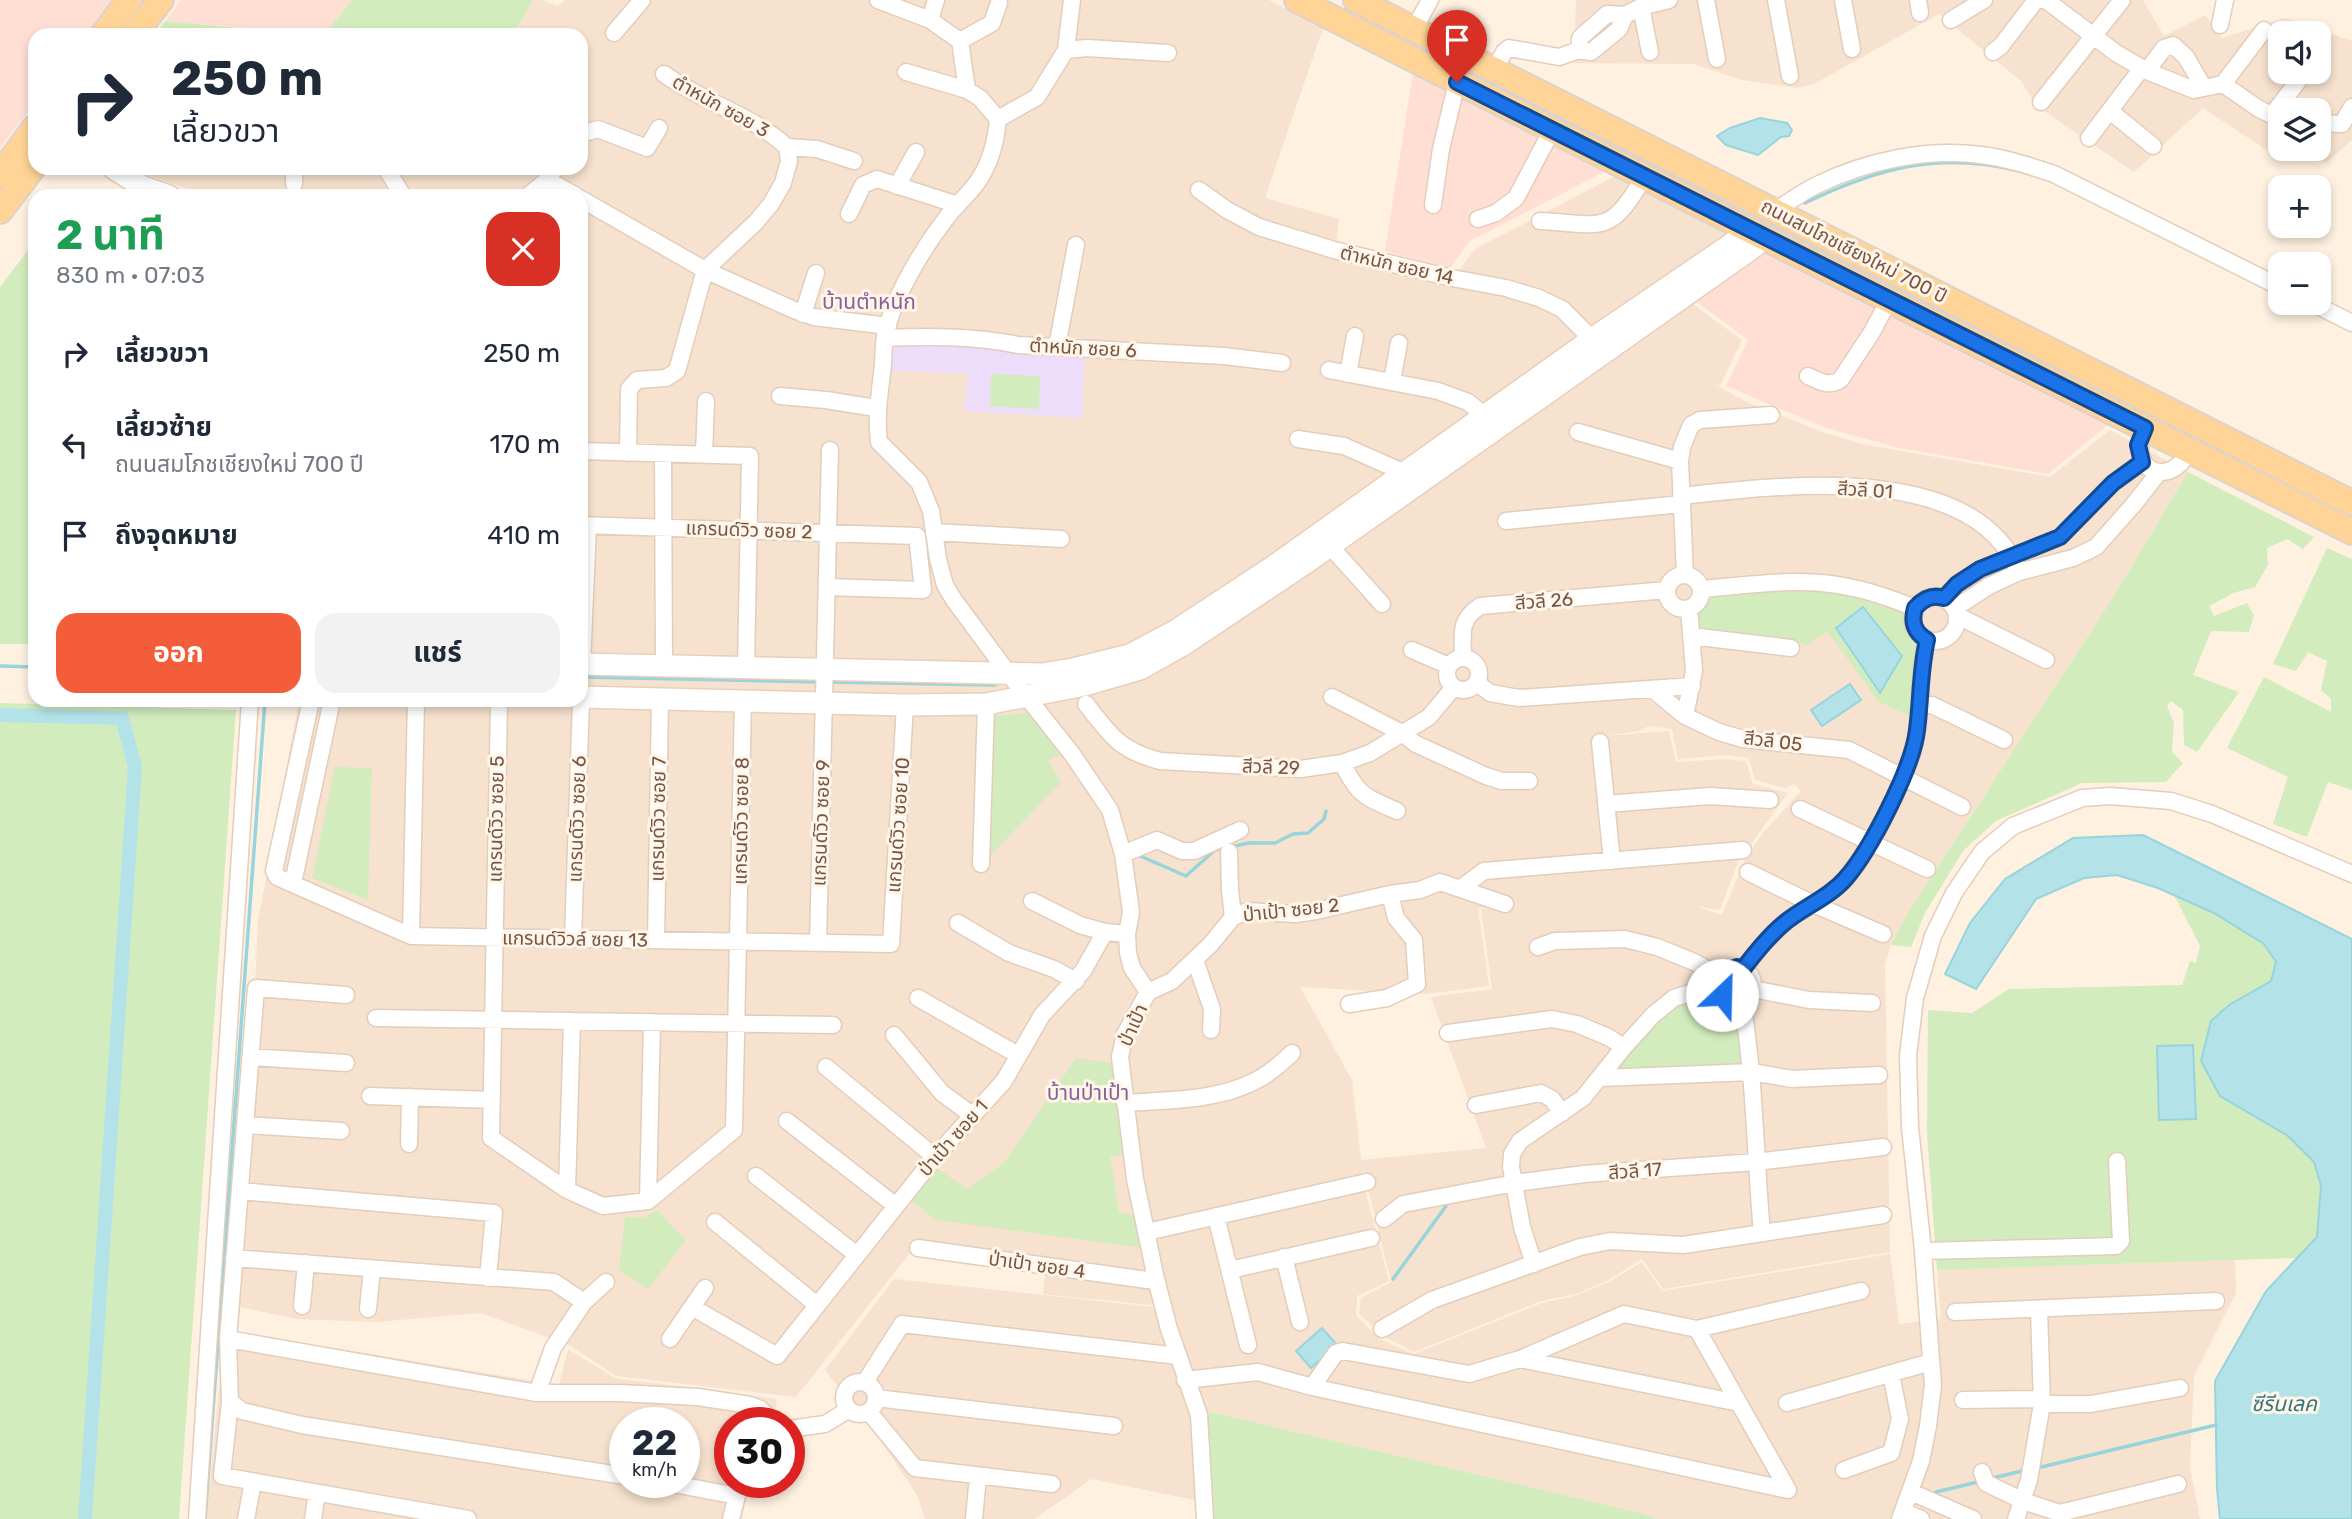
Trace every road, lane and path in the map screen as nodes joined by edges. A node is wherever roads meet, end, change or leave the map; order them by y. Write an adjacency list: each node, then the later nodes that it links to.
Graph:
1 (128, 0): 23 (main road)
2 (161, 0): 24 (main road)
3 (642, 0): 27 (street)
4 (878, 0): 20 (street)
5 (936, 0): 20 (street)
6 (1072, 0): 31 (street)
7 (1297, 0): 41 (main road, ถนนสมโภชเชียงใหม่ 700 ปี)
8 (1356, 0): 25 (main road, ถนนสมโภชเชียงใหม่ 700 ปี)
9 (1430, 0): 25 (street)
10 (1669, 0): 19 (street)
11 (1706, 0): 35 (street)
12 (1776, 0): 40 (street)
13 (1843, 0): 30 (street)
14 (1984, 0): 21 (street)
15 (2037, 0): 28 (street); 33 (street)
16 (2122, 0): 28 (street)
17 (2225, 0): 22 (street)
18 (999, 3): 29 (street)
19 (1641, 7): 32 (street); 36 (street)
20 (930, 20): 29 (street)
21 (1951, 20)
22 (2220, 25)
23 (108, 28)
24 (139, 28)
25 (1414, 29): 36 (main road, ถนนสมโภชเชียงใหม่ 700 ปี)
26 (2264, 30): 42 (street)
27 (614, 33)
28 (2092, 36): 37 (street); 45 (street)
29 (960, 41): 44 (street)
30 (1852, 49)
31 (1066, 50): 34 (street); 49 (street)
32 (1650, 52)
33 (1993, 52)
34 (1168, 53)
35 (1717, 59)
36 (1495, 69): 75 (main road, ถนนสมโภชเชียงใหม่ 700 ปี)
37 (2145, 70): 43 (street); 43 (street); 47 (street)
38 (906, 72): 44 (street)
39 (664, 74): 57 (street, ตำหนัก ซอย 3)
40 (1790, 76)
41 (1457, 82): 52 (main road, ถนนสมโภชเชียงใหม่ 700 ปี); 73 (street)
42 (2223, 84): 43 (street); 48 (street)
43 (2204, 88)
44 (967, 90): 49 (street)
45 (2041, 102)
46 (2352, 107): 50 (street)
47 (2110, 111): 55 (street); 56 (street)
48 (2268, 112)
49 (998, 119): 72 (street, ป่าเป้า)
50 (2331, 124)
51 (659, 128): 53 (street)
52 (1552, 130): 64 (main road, ถนนสมโภชเชียงใหม่ 700 ปี); 77 (street)
53 (588, 132)
54 (28, 136): 60 (main road)
55 (2089, 138)
56 (2153, 146)
57 (788, 147): 59 (street); 81 (street, ตำหนัก ซอย 3)
58 (916, 152): 66 (street)
59 (854, 161)
60 (0, 174)
61 (28, 174): 74 (main road)
62 (124, 175): 67 (street)
63 (550, 175): 65 (street)
64 (1644, 177): 78 (street); 79 (main road, ถนนสมโภชเชียงใหม่ 700 ปี)
65 (545, 182): 68 (street); 69 (street)
66 (897, 186): 72 (street); 76 (street)
67 (149, 189)
68 (536, 189)
69 (564, 189)
70 (1199, 190): 90 (street, ตำหนัก ซอย 14)
71 (588, 203): 81 (street, ตำหนัก ซอย 6)
72 (958, 205): 88 (street, ป่าเป้า)
73 (1433, 205)
74 (0, 211)
75 (1775, 211): 83 (street); 118 (main road, ถนนสมโภชเชียงใหม่ 700 ปี)
76 (849, 214)
77 (1478, 219)
78 (1540, 221)
79 (1756, 233): 84 (main road, ถนนสมโภชเชียงใหม่ 700 ปี); 90 (street); 115 (street)
80 (1076, 246): 92 (street)
81 (705, 270): 86 (street, ตำหนัก ซอย 6); 109 (street)
82 (816, 273): 86 (street)
83 (2268, 281)
84 (1889, 300): 96 (street); 103 (main road, ถนนสมโภชเชียงใหม่ 700 ปี)
85 (2331, 312): 87 (street)
86 (803, 314): 88 (street, ตำหนัก ซอย 6)
87 (2352, 323)
88 (886, 332): 92 (street, ตำหนัก ซอย 6); 100 (street, ป่าเป้า)
89 (1355, 336): 95 (street)
90 (1592, 339): 102 (street)
91 (1399, 343): 97 (street)
92 (1057, 347): 93 (street, ตำหนัก ซอย 6)
93 (1282, 363)
94 (1329, 370): 95 (street)
95 (1348, 374): 97 (street)
96 (1808, 376)
97 (1392, 381): 102 (street)
98 (780, 396): 100 (street)
99 (706, 401): 111 (street)
100 (876, 408): 124 (street, ป่าเป้า)
101 (1771, 415): 112 (street)
102 (1485, 416): 115 (street)
103 (2145, 428): 108 (main road, ถนนสมโภชเชียงใหม่ 700 ปี); 113 (street)
104 (1578, 432): 112 (street)
105 (1298, 439): 115 (street)
106 (830, 450): 126 (street, แกรนด์วิว ซอย 9)
107 (588, 451): 109 (street)
108 (2189, 451): 114 (street); 125 (main road, ถนนสมโภชเชียงใหม่ 700 ปี)
109 (628, 453): 110 (street)
110 (663, 454): 111 (street); 122 (street)
111 (704, 455): 123 (street)
112 (1680, 461): 117 (street)
113 (2142, 462): 114 (street); 116 (street)
114 (2159, 472): 119 (street)
115 (1414, 474): 128 (street); 148 (street)
116 (2113, 483): 119 (street); 129 (street)
117 (1681, 500): 120 (street, สีวลี 01); 129 (street, สีวลี 01); 131 (street)
118 (2352, 503)
119 (2134, 504): 130 (street)
120 (1506, 521)
121 (588, 526): 122 (street, แกรนด์วิว ซอย 2)
122 (665, 527): 123 (street, แกรนด์วิว ซอย 2); 146 (street)
123 (748, 530): 126 (street, แกรนด์วิว ซอย 2); 147 (street)
124 (934, 532): 127 (street); 148 (street, ป่าเป้า)
125 (2352, 532)
126 (829, 533): 132 (street, แกรนด์วิว ซอย 9); 132 (street, แกรนด์วิว ซอย 2)
127 (1061, 539)
128 (1330, 546): 135 (street); 154 (street)
129 (2012, 556): 130 (street, สีวลี 01); 136 (street)
130 (2019, 572): 136 (street)
131 (1685, 575): 133 (street); 134 (street)
132 (827, 587): 151 (street, แกรนด์วิว ซอย 9)
133 (1701, 589): 137 (street); 138 (street)
134 (1667, 590): 137 (street); 144 (street, สีวลี 26)
135 (1382, 604)
136 (1952, 607): 138 (street); 140 (street); 143 (street)
137 (1689, 608): 139 (street)
138 (1915, 608): 140 (street)
139 (1691, 636): 141 (street); 150 (street)
140 (1927, 640): 162 (street)
141 (1791, 648)
142 (1412, 650): 144 (street)
143 (2046, 660)
144 (1456, 662): 149 (street); 152 (street)
145 (588, 664): 146 (street)
146 (664, 666): 147 (street)
147 (746, 668): 151 (street)
148 (1008, 673): 151 (street); 154 (street, ป่าเป้า)
149 (1477, 683): 152 (street); 153 (street)
150 (1692, 686): 153 (street); 169 (street)
151 (825, 687): 158 (street); 161 (street); 207 (street, แกรนด์วิว ซอย 9)
152 (1454, 687): 170 (street, สีวลี 29)
153 (1652, 688): 169 (street, สีวลี 05)
154 (1028, 697): 159 (street); 185 (street, ป่าเป้า)
155 (1332, 697): 170 (street)
156 (588, 698): 157 (street)
157 (660, 699): 158 (street); 205 (street, แกรนด์วิว ซอย 7)
158 (743, 701): 206 (street, แกรนด์วิว ซอย 8)
159 (986, 704): 161 (street); 187 (street)
160 (1086, 704): 173 (street, สีวลี 29)
161 (905, 705): 208 (street, แกรนด์วิว ซอย 10)
162 (1919, 705): 171 (street); 174 (street)
163 (250, 707): 328 (street)
164 (309, 707): 191 (street)
165 (331, 707): 191 (street)
166 (416, 707): 202 (street)
167 (499, 707): 203 (street, แกรนด์วิว ซอย 5)
168 (581, 707): 204 (street, แกรนด์วิว ซอย 6)
169 (1685, 716): 174 (street, สีวลี 05)
170 (1402, 733): 173 (street, สีวลี 29); 175 (street)
171 (2004, 740)
172 (1600, 742): 177 (street)
173 (1342, 763): 180 (street)
174 (1902, 777): 178 (street, สีวลี 05); 182 (street)
175 (1529, 781)
176 (1770, 800): 177 (street)
177 (1606, 804): 186 (street)
178 (1962, 807)
179 (1800, 808): 182 (street)
180 (1397, 811)
181 (1240, 830): 185 (street)
182 (1871, 842): 188 (street); 196 (street)
183 (1743, 850): 186 (street)
184 (1229, 852): 197 (street)
185 (1123, 854): 200 (street, ป่าเป้า)
186 (1612, 861): 192 (street)
187 (981, 864)
188 (1927, 869)
189 (1748, 872): 196 (street)
190 (2352, 874): 269 (street)
191 (293, 883): 202 (street)
192 (1461, 888): 193 (street, ป่าเป้า ซอย 2); 195 (street)
193 (1390, 894): 197 (street, ป่าเป้า ซอย 2); 220 (street)
194 (1032, 901): 199 (street)
195 (1505, 904)
196 (1813, 904): 201 (street); 211 (street)
197 (1234, 917): 210 (street, ป่าเป้า ซอย 2)
198 (958, 923): 213 (street)
199 (1105, 932): 200 (street); 213 (street, ป่าเป้า ซอย 1)
200 (1127, 934): 215 (street, ป่าเป้า)
201 (1882, 934)
202 (411, 936): 203 (street, แกรนด์วิวล์ ซอย 13)
203 (494, 938): 204 (street, แกรนด์วิวล์ ซอย 13); 222 (street, แกรนด์วิว ซอย 5)
204 (573, 939): 205 (street, แกรนด์วิวล์ ซอย 13)
205 (656, 940): 206 (street, แกรนด์วิวล์ ซอย 13)
206 (738, 942): 207 (street, แกรนด์วิวล์ ซอย 13); 225 (street)
207 (818, 943): 208 (street, แกรนด์วิวล์ ซอย 13)
208 (891, 944)
209 (1538, 947): 212 (street)
210 (1195, 960): 215 (street, ป่าเป้า ซอย 2); 227 (street)
211 (1743, 969): 212 (street); 214 (street)
212 (1720, 980): 218 (street); 230 (street)
213 (1076, 981): 232 (street, ป่าเป้า ซอย 1)
214 (1753, 989): 218 (street); 219 (street)
215 (1148, 992): 242 (street, ป่าเป้า)
216 (346, 995): 233 (street)
217 (918, 998): 232 (street)
218 (1742, 1002): 236 (street)
219 (1872, 1003)
220 (1349, 1004)
221 (376, 1017): 222 (street)
222 (494, 1019): 223 (street); 241 (street, แกรนด์วิว ซอย 5)
223 (572, 1021): 224 (street); 257 (street)
224 (652, 1022): 225 (street); 259 (street)
225 (735, 1023): 226 (street); 259 (street)
226 (832, 1025)
227 (1211, 1030)
228 (1448, 1033): 230 (street)
229 (894, 1035): 245 (street)
230 (1624, 1047): 238 (street)
231 (1292, 1053): 242 (street)
232 (1018, 1055): 245 (street, ป่าเป้า ซอย 1)
233 (250, 1057): 234 (street); 247 (street)
234 (346, 1063)
235 (826, 1067): 251 (street)
236 (1752, 1072): 237 (street); 238 (street); 253 (street)
237 (1879, 1075)
238 (1601, 1078): 244 (street)
239 (370, 1096): 240 (street)
240 (410, 1097): 241 (street); 249 (street)
241 (492, 1100): 257 (street, แกรนด์วิว ซอย 5)
242 (1125, 1103): 265 (street, ป่าเป้า)
243 (1476, 1105): 244 (street)
244 (1562, 1112): 256 (street)
245 (972, 1115): 251 (street, ป่าเป้า ซอย 1)
246 (788, 1121): 260 (street)
247 (245, 1125): 248 (street); 258 (street)
248 (341, 1131)
249 (409, 1144)
250 (1882, 1147): 253 (street, สีวลี 17)
251 (935, 1157): 260 (street, ป่าเป้า ซอย 1)
252 (2117, 1160): 269 (street)
253 (1756, 1162): 256 (street, สีวลี 17); 266 (street)
254 (756, 1176): 270 (street)
255 (1367, 1182): 262 (street)
256 (1515, 1183): 263 (street, สีวลี 17); 274 (street)
257 (567, 1190): 259 (street)
258 (240, 1191): 272 (street); 277 (street)
259 (648, 1201)
260 (896, 1206): 270 (street, ป่าเป้า ซอย 1)
261 (1883, 1215): 266 (street)
262 (1216, 1216): 265 (street); 276 (street)
263 (1384, 1219)
264 (715, 1222): 284 (street)
265 (1147, 1232): 278 (street, ป่าเป้า)
266 (1762, 1233): 274 (street)
267 (1371, 1238): 271 (street)
268 (918, 1248): 278 (street, ป่าเป้า ซอย 4)
269 (1923, 1251): 298 (street)
270 (857, 1255): 284 (street, ป่าเป้า ซอย 1)
271 (1284, 1257): 276 (street); 290 (street)
272 (234, 1258): 273 (street); 293 (street)
273 (306, 1263): 275 (street); 285 (street)
274 (1534, 1264): 291 (street)
275 (372, 1269): 277 (street); 288 (street)
276 (1230, 1270): 295 (street)
277 (488, 1278): 283 (street)
278 (1156, 1279): 296 (street, ป่าเป้า)
279 (606, 1282): 283 (street)
280 (705, 1288): 286 (street)
281 (1861, 1291): 292 (street)
282 (2216, 1301): 287 (street)
283 (584, 1303): 304 (street)
284 (817, 1305): 286 (street, ป่าเป้า ซอย 1)
285 (302, 1306)
286 (692, 1307): 294 (street)
287 (2039, 1308): 289 (street); 307 (street)
288 (368, 1309)
289 (1955, 1312)
290 (1300, 1322)
291 (1382, 1329)
292 (1697, 1329): 297 (street); 308 (street)
293 (228, 1339): 304 (street); 306 (street)
294 (670, 1339)
295 (1248, 1345)
296 (1178, 1356): 300 (street, ป่าเป้า); 301 (street)
297 (1520, 1359): 302 (street); 308 (street)
298 (1931, 1363): 299 (street); 322 (street)
299 (1891, 1374): 309 (street); 315 (street)
300 (1185, 1380): 302 (street); 334 (street, ป่าเป้า)
301 (865, 1382): 310 (street); 312 (street)
302 (1312, 1387): 308 (street)
303 (2180, 1388): 307 (street)
304 (537, 1393): 311 (street)
305 (1963, 1399): 307 (street)
306 (230, 1402): 316 (street); 319 (street)
307 (2042, 1402): 325 (street)
308 (1739, 1403)
309 (1787, 1403)
310 (873, 1405): 312 (street); 313 (street); 317 (street)
311 (755, 1407)
312 (848, 1409): 314 (street)
313 (1114, 1426)
314 (805, 1427)
315 (1844, 1469)
316 (609, 1473)
317 (978, 1476): 321 (street); 333 (street)
318 (1984, 1477): 325 (street)
319 (253, 1482): 323 (street); 329 (street)
320 (2178, 1483): 325 (street)
321 (1052, 1484)
322 (1911, 1492): 327 (street); 336 (street)
323 (317, 1493): 326 (street); 330 (street)
324 (738, 1498): 332 (street)
325 (2023, 1501): 337 (street)
326 (389, 1512): 331 (street)
327 (1902, 1516): 335 (street)
328 (197, 1519)
329 (246, 1519)
330 (313, 1519)
331 (468, 1519)
332 (731, 1519)
333 (974, 1519)
334 (1205, 1519)
335 (1921, 1519)
336 (1973, 1519)
337 (2016, 1519)

